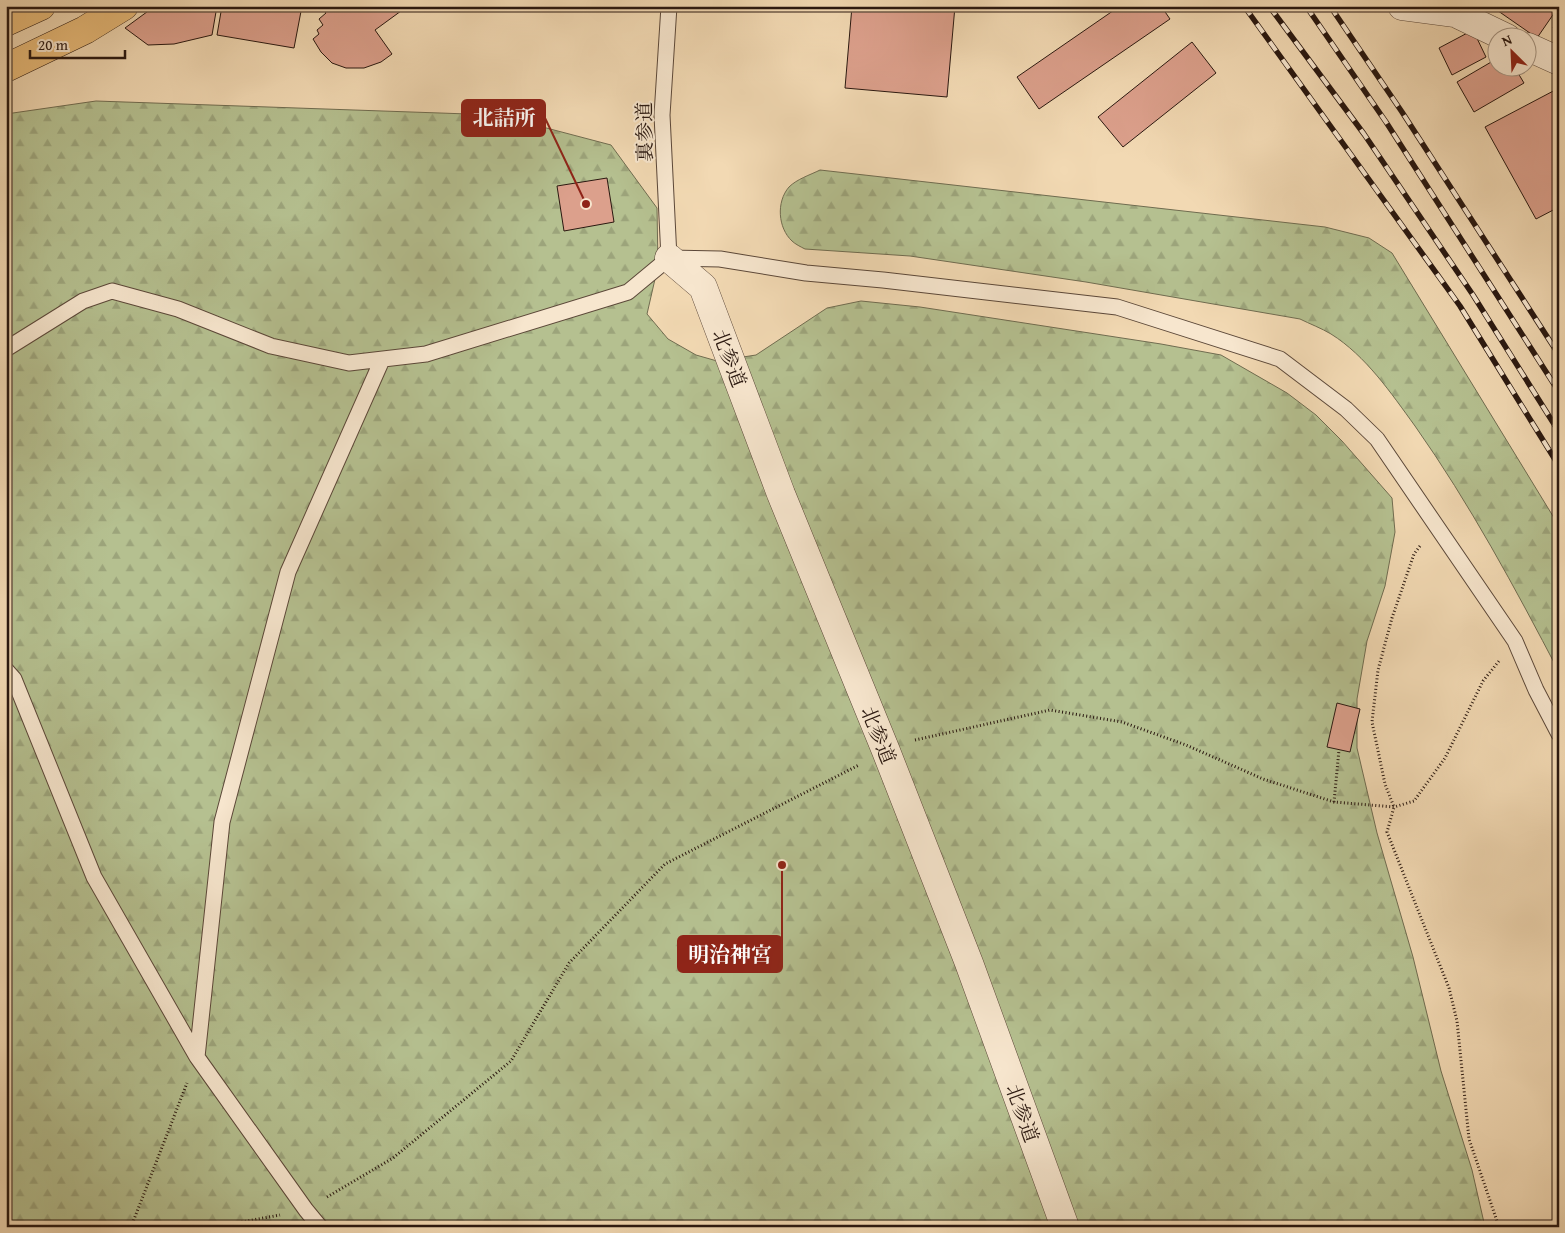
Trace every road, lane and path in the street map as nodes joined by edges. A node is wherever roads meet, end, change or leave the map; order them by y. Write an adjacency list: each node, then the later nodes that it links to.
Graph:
1 (41, 6): 6 (highway)
2 (669, 6): 11 (lane, 裏参道)
3 (1402, 6): 5 (street)
4 (123, 7): 10 (highway)
5 (1457, 10): 7 (street)
6 (6, 22)
7 (1489, 28)
8 (1538, 52): 9 (street)
9 (1559, 61)
10 (6, 68)
11 (669, 258): 13 (lane); 14 (lane); 19 (street, 北参道)
12 (6, 349): 13 (lane)
13 (382, 360): 22 (lane)
14 (1436, 525): 15 (lane); 21 (path)
15 (1515, 641): 17 (lane); 21 (path)
16 (6, 670): 22 (lane)
17 (1559, 734)
18 (1339, 750): 20 (path)
19 (886, 751): 20 (path); 23 (path); 27 (street, 北参道)
20 (1334, 802): 21 (path)
21 (1394, 807): 28 (path)
22 (197, 1057): 23 (lane); 24 (path)
23 (306, 1210): 25 (path); 26 (lane)
24 (130, 1227)
25 (214, 1227)
26 (320, 1227)
27 (1065, 1227)
28 (1499, 1227)

